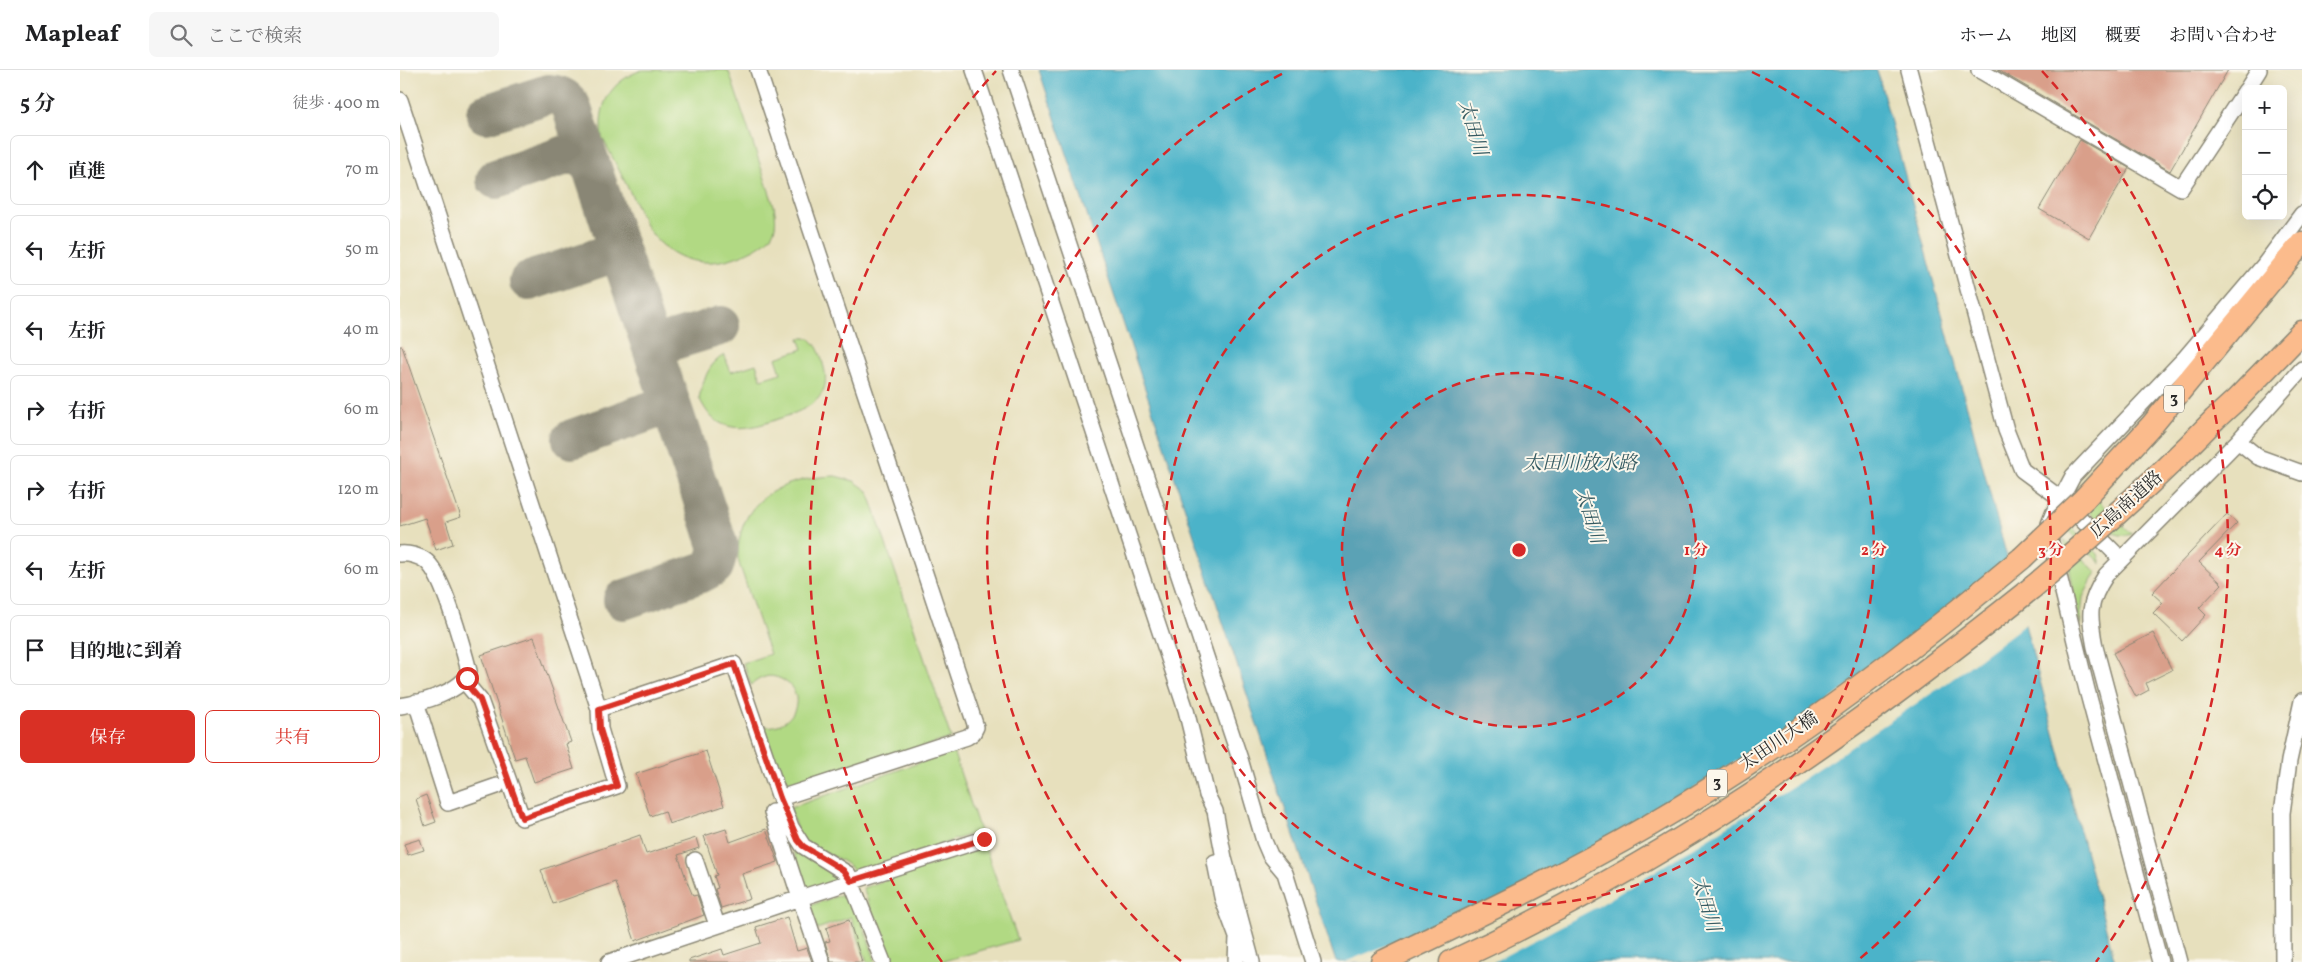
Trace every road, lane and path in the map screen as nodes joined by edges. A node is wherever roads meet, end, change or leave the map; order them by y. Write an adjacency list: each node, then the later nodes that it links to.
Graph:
1 (758, 70): 29 (street)
2 (974, 70): 28 (street)
3 (1011, 70): 42 (street)
4 (1909, 70): 16 (street)
5 (1979, 70): 8 (street)
6 (2259, 70): 7 (street)
7 (2249, 85)
8 (2242, 95)
9 (400, 100): 25 (street)
10 (2302, 214): 16 (street)
11 (2302, 243): 18 (highway, 広島南道路 / 3, bridge)
12 (2302, 332): 20 (highway, 広島南道路 / 3, bridge)
13 (2302, 369): 14 (street)
14 (2238, 442): 15 (street); 19 (street)
15 (2302, 473)
16 (2060, 498): 19 (street); 46 (street)
17 (400, 554): 21 (street)
18 (2022, 558): 43 (highway, 太田川大橋 / 3)
19 (2121, 559): 47 (street)
20 (2033, 587): 36 (highway, 太田川大橋 / 3)
21 (464, 681): 23 (street); 25 (street)
22 (2302, 701): 26 (street)
23 (416, 702): 24 (street); 27 (street)
24 (400, 706)
25 (599, 709): 29 (street)
26 (2296, 761): 48 (street)
27 (497, 786)
28 (1207, 795): 40 (street); 41 (street)
29 (780, 798): 33 (street)
30 (772, 812): 34 (street)
31 (984, 839): 33 (street)
32 (695, 860): 35 (street)
33 (851, 881): 34 (street); 39 (street)
34 (800, 898): 35 (street); 38 (street)
35 (717, 926): 37 (street)
36 (1512, 934): 44 (highway, 太田川大橋 / 3); 45 (highway, 3)
37 (609, 962)
38 (822, 962)
39 (882, 962)
40 (1236, 962)
41 (1252, 962)
42 (1313, 962)
43 (1382, 962)
44 (1451, 962)
45 (1467, 962)
46 (2160, 962)
47 (2179, 962)
48 (2283, 962)

